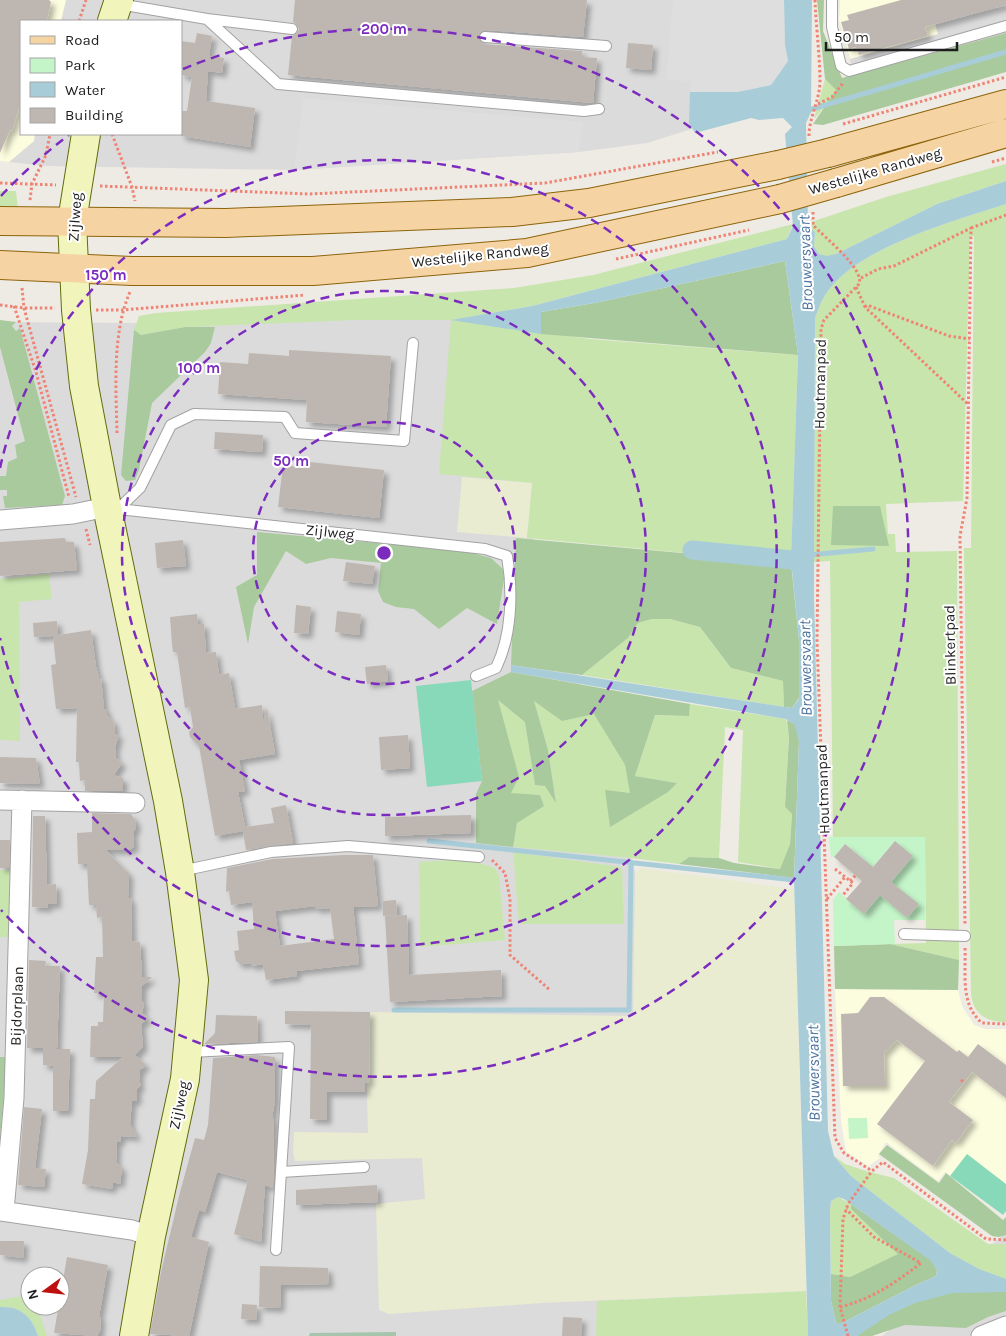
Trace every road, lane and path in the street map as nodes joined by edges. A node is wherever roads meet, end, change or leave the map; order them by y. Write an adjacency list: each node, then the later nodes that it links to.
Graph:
1 (86, 0): 6 (path)
2 (815, 0): 13 (path)
3 (832, 0): 11 (lane)
4 (116, 8): 5 (lane)
5 (207, 19): 8 (lane); 15 (lane)
6 (80, 20)
7 (1006, 26): 11 (lane)
8 (292, 29)
9 (485, 37): 10 (lane)
10 (606, 46)
11 (849, 71): 13 (path)
12 (1006, 77): 17 (path)
13 (817, 104): 16 (path)
14 (1006, 104): 30 (main road, Westelijke Randweg, bridge)
15 (599, 109)
16 (809, 123)
17 (841, 124)
18 (1006, 133): 34 (main road, Westelijke Randweg, bridge)
19 (50, 135): 24 (path)
20 (86, 135): 25 (main road, Zijlweg)
21 (112, 135): 26 (path)
22 (719, 152): 26 (path)
23 (0, 183): 24 (path)
24 (32, 184): 25 (path); 29 (path)
25 (77, 186): 26 (path); 30 (main road, Zijlweg)
26 (132, 187): 27 (path)
27 (136, 206)
28 (1006, 215): 31 (path)
29 (12, 221): 30 (main road, Westelijke Randweg)
30 (72, 221): 34 (main road, Zijlweg)
31 (971, 228): 35 (path); 40 (path, Blinkertpad)
32 (830, 242): 35 (path)
33 (10, 266): 34 (main road, Westelijke Randweg); 44 (path)
34 (74, 268): 44 (main road, Zijlweg)
35 (861, 278): 36 (path, Houtmanpad)
36 (856, 288): 38 (path); 58 (path, Houtmanpad)
37 (0, 305): 44 (path)
38 (865, 307): 40 (path); 42 (path)
39 (122, 310): 43 (path)
40 (970, 339): 42 (path, Blinkertpad)
41 (413, 343): 44 (lane)
42 (969, 405): 60 (path, Blinkertpad)
43 (117, 442)
44 (95, 511): 45 (street); 46 (path); 47 (lane, Zijlweg); 53 (main road, Zijlweg)
45 (0, 520)
46 (92, 551)
47 (476, 676)
48 (0, 800): 49 (street)
49 (22, 800): 50 (street); 70 (street, Bijdorplaan)
50 (135, 803)
51 (479, 857): 53 (lane); 61 (path)
52 (835, 868): 55 (path)
53 (180, 872): 63 (main road, Zijlweg)
54 (856, 874): 56 (path)
55 (845, 877): 56 (path); 58 (path)
56 (850, 881): 57 (path)
57 (843, 895)
58 (827, 899): 67 (path, Houtmanpad)
59 (904, 934): 60 (lane)
60 (965, 936): 62 (path, Blinkertpad)
61 (550, 990)
62 (1006, 1024)
63 (188, 1052): 68 (lane); 71 (main road, Zijlweg)
64 (961, 1080): 65 (path)
65 (965, 1083)
66 (364, 1167): 68 (lane)
67 (872, 1171): 69 (path); 72 (path)
68 (282, 1172): 73 (lane)
69 (846, 1209): 74 (path); 74 (path)
70 (2, 1211): 71 (street, Bijdorplaan)
71 (151, 1236): 76 (main road, Zijlweg)
72 (1006, 1240)
73 (276, 1250)
74 (840, 1307): 77 (path)
75 (1006, 1326): 78 (street)
76 (134, 1336)
77 (848, 1336)
78 (981, 1336)

